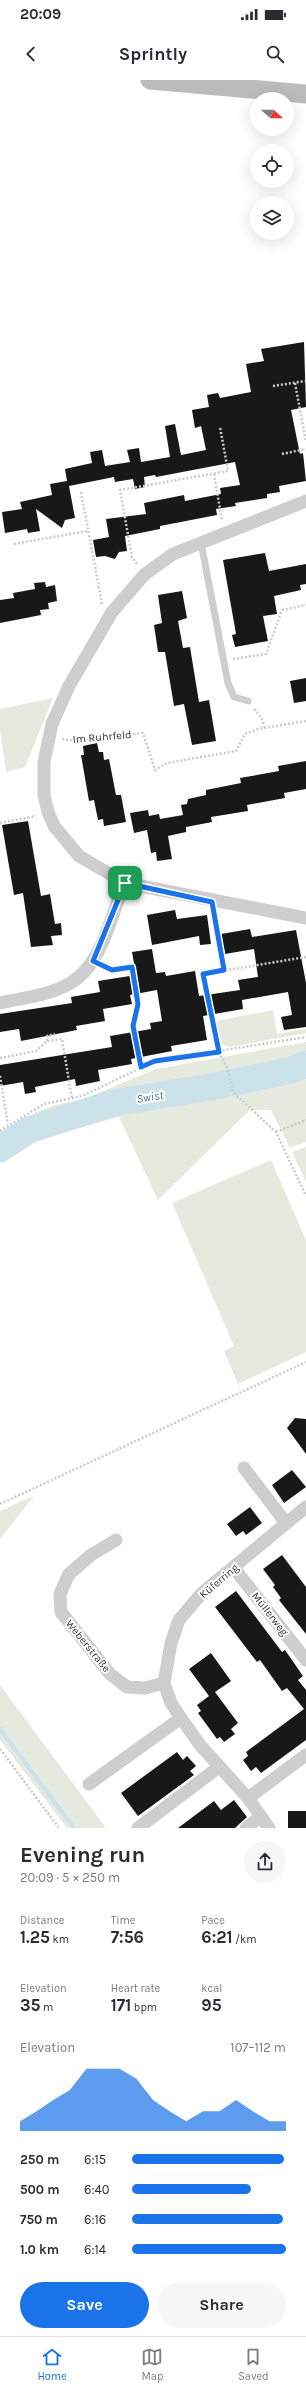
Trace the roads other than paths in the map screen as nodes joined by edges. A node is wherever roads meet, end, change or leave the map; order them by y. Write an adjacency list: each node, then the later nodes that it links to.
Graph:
1 (150, 80): 2 (main road)
2 (306, 94)
3 (306, 501): 4 (street)
4 (201, 543): 5 (lane); 6 (street)
5 (248, 701)
6 (125, 883): 7 (street); 8 (street)
7 (306, 918)
8 (0, 1003)
9 (244, 1468): 11 (street)
10 (306, 1507): 11 (street, Küferring)
11 (286, 1523): 13 (street, Küferring)
12 (116, 1540): 15 (street, Weberstraße)
13 (234, 1568): 14 (street, Müllerweg); 15 (street, Küferring)
14 (306, 1660)
15 (164, 1683): 16 (street, Küferring)
16 (181, 1718): 18 (street, Küferring); 19 (street)
17 (306, 1755): 20 (street)
18 (219, 1767): 20 (street, Küferring); 22 (street)
19 (89, 1784)
20 (248, 1798): 21 (street, Küferring)
21 (260, 1817): 23 (street); 24 (street, Küferring)
22 (138, 1828)
23 (246, 1828)
24 (269, 1828)

